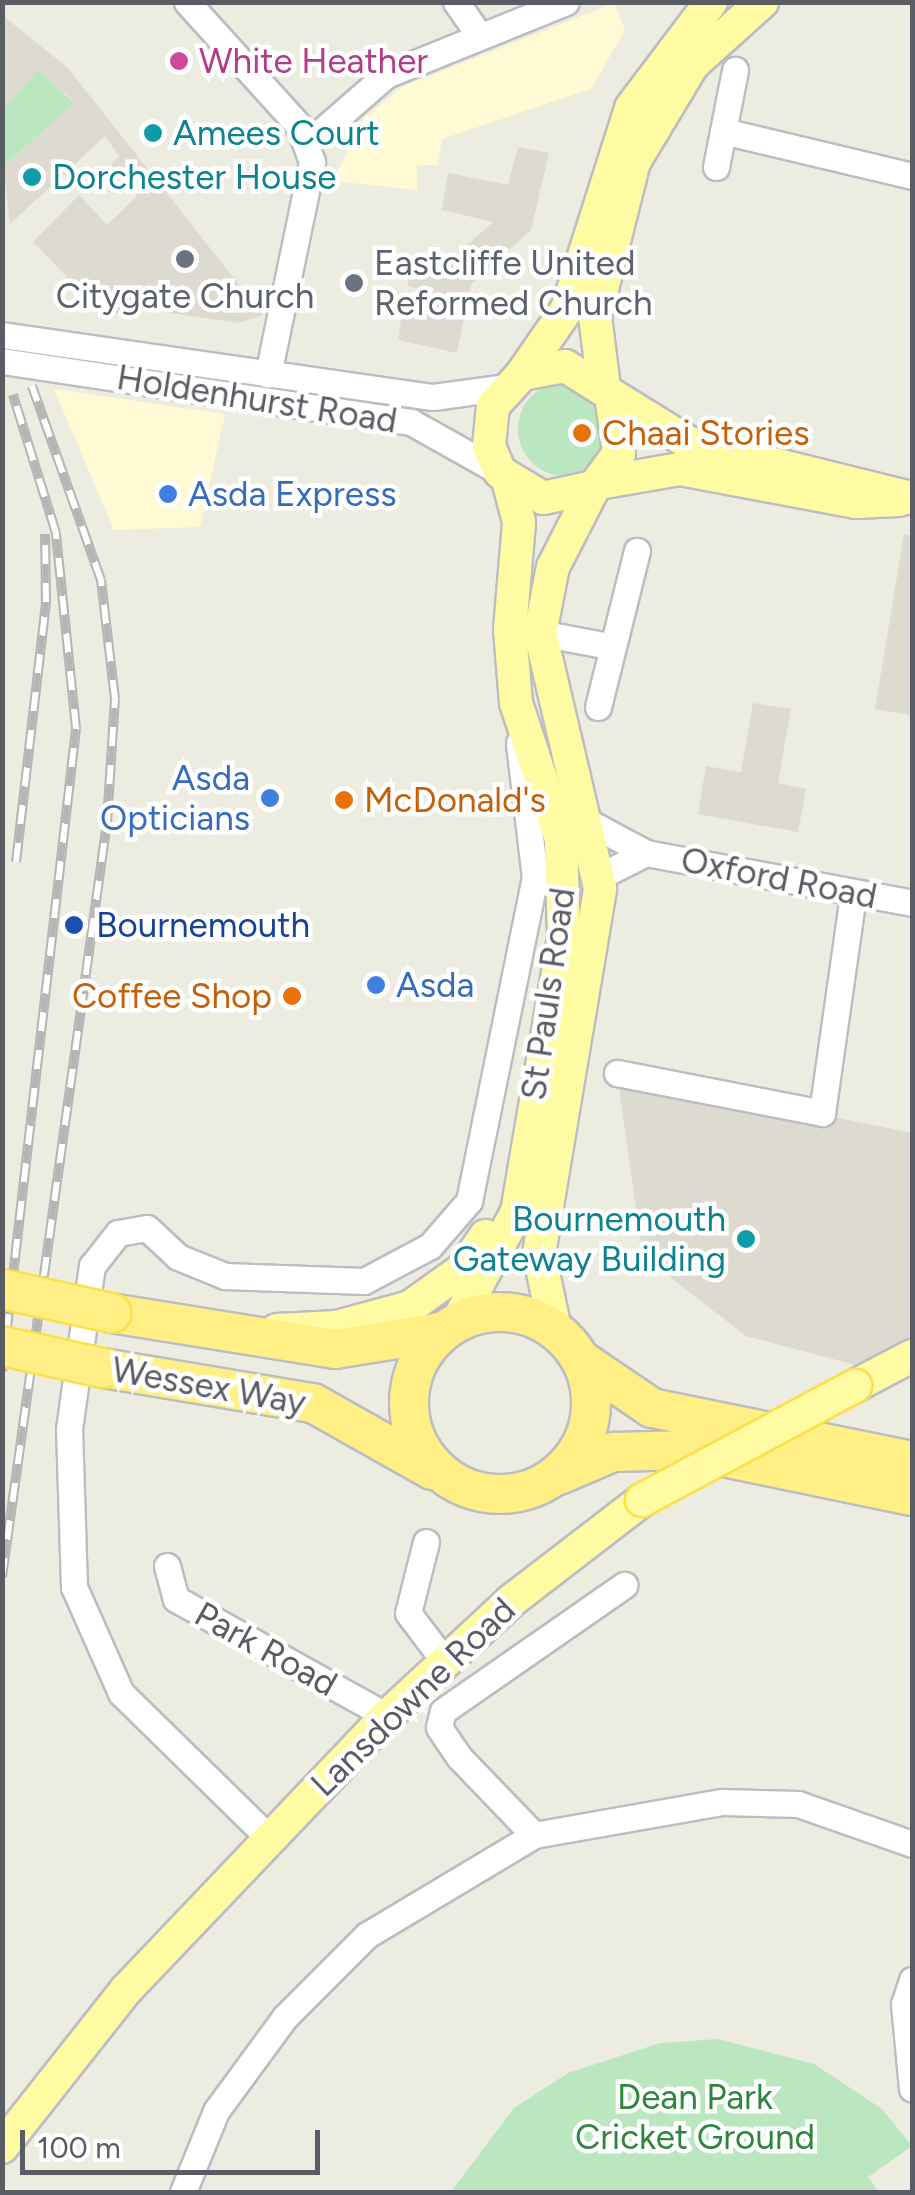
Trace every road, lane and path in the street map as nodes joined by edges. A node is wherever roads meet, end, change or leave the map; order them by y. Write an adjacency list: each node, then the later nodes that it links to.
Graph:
1 (187, 2): 9 (street)
2 (456, 2): 6 (street)
3 (566, 2): 6 (street)
4 (711, 2): 15 (main road)
5 (762, 2): 16 (main road)
6 (476, 32): 9 (street)
7 (735, 70): 8 (street)
8 (723, 131): 10 (street); 11 (street)
9 (308, 143): 14 (street)
10 (716, 167)
11 (912, 176)
12 (2, 336): 14 (street, Holdenhurst Road)
13 (2, 361): 17 (street, Holdenhurst Road)
14 (268, 375): 15 (street, Holdenhurst Road)
15 (513, 381): 16 (main road); 17 (main road)
16 (607, 391): 18 (main road); 19 (main road)
17 (504, 476): 18 (main road); 23 (main road, St Pauls Road)
18 (596, 485): 19 (main road); 21 (main road, St Pauls Road)
19 (912, 499)
20 (637, 551): 22 (street)
21 (540, 633): 22 (street); 25 (main road, St Pauls Road)
22 (608, 646): 24 (street)
23 (516, 703): 31 (main road, St Pauls Road); 49 (street)
24 (598, 707)
25 (588, 822): 26 (street, Oxford Road); 27 (main road, St Pauls Road)
26 (646, 852): 27 (street, Oxford Road); 28 (street, Oxford Road)
27 (598, 877): 34 (main road, St Pauls Road)
28 (853, 894): 29 (street, Oxford Road); 30 (street)
29 (912, 902)
30 (618, 1073)
31 (526, 1151): 33 (main road, St Pauls Road); 35 (main road)
32 (2, 1288): 35 (highway, Wessex Way, bridge)
33 (449, 1327): 34 (highway); 35 (highway, Wessex Way); 41 (highway)
34 (555, 1329): 38 (highway)
35 (229, 1330)
36 (2, 1346): 41 (highway, Wessex Way, bridge)
37 (912, 1356): 46 (main road, Lansdowne Road, bridge)
38 (581, 1360): 39 (highway); 40 (highway)
39 (912, 1461)
40 (559, 1475): 41 (highway); 42 (highway)
41 (456, 1484)
42 (912, 1496)
43 (426, 1542): 46 (street)
44 (166, 1566): 47 (street, Park Road)
45 (624, 1585): 48 (street)
46 (446, 1662): 47 (main road, Lansdowne Road)
47 (387, 1716): 49 (main road, Lansdowne Road)
48 (534, 1836): 50 (street); 54 (street)
49 (268, 1838): 53 (main road, Lansdowne Road)
50 (912, 1844)
51 (912, 1980): 52 (street)
52 (912, 2090)
53 (2, 2147)
54 (183, 2192)

